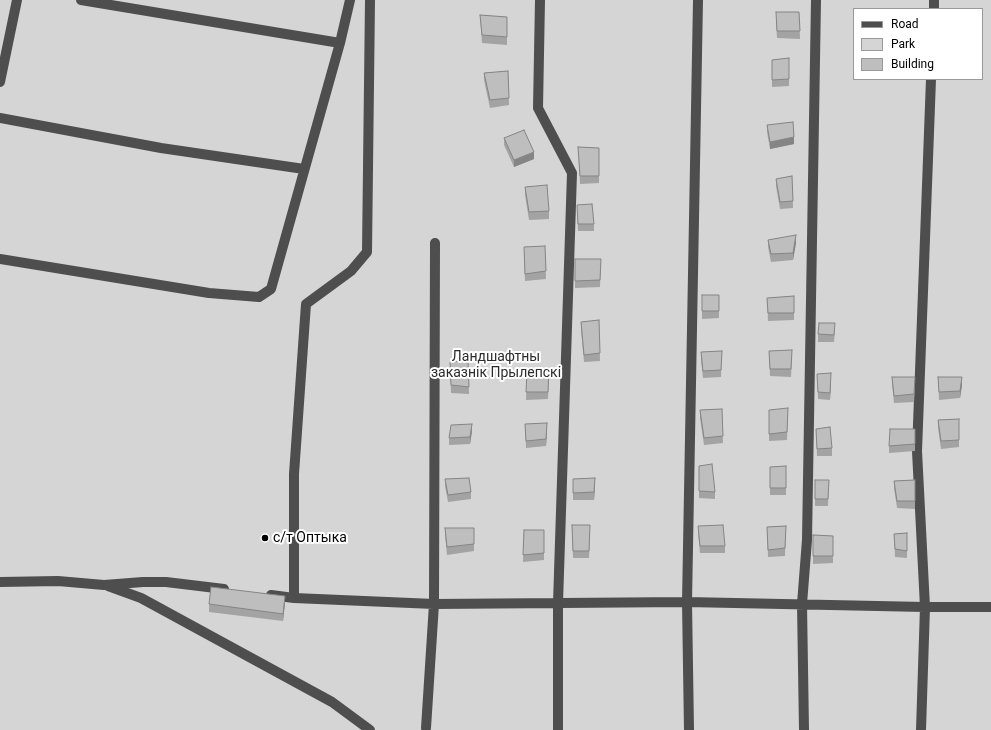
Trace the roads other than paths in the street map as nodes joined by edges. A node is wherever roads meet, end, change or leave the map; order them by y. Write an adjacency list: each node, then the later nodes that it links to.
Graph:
1 (17, 0): 10 (street)
2 (81, 0): 8 (street)
3 (350, 0): 8 (street)
4 (370, 0): 19 (street)
5 (540, 0): 21 (street)
6 (698, 0): 20 (street)
7 (816, 0): 23 (street)
8 (340, 43): 12 (street)
9 (931, 80): 25 (street)
10 (0, 82)
11 (0, 118): 12 (street)
12 (304, 170): 14 (street)
13 (435, 243): 22 (street)
14 (0, 259)
15 (0, 582): 16 (street)
16 (104, 585): 17 (street); 27 (street)
17 (234, 590)
18 (264, 594): 19 (street)
19 (294, 598): 22 (street)
20 (687, 602): 21 (street); 23 (street); 29 (street)
21 (558, 603): 22 (street); 28 (street)
22 (434, 604): 26 (street)
23 (802, 604): 25 (street); 30 (street)
24 (991, 607): 25 (street)
25 (925, 608): 31 (street)
26 (426, 728)
27 (370, 730)
28 (558, 730)
29 (689, 730)
30 (804, 730)
31 (921, 730)

